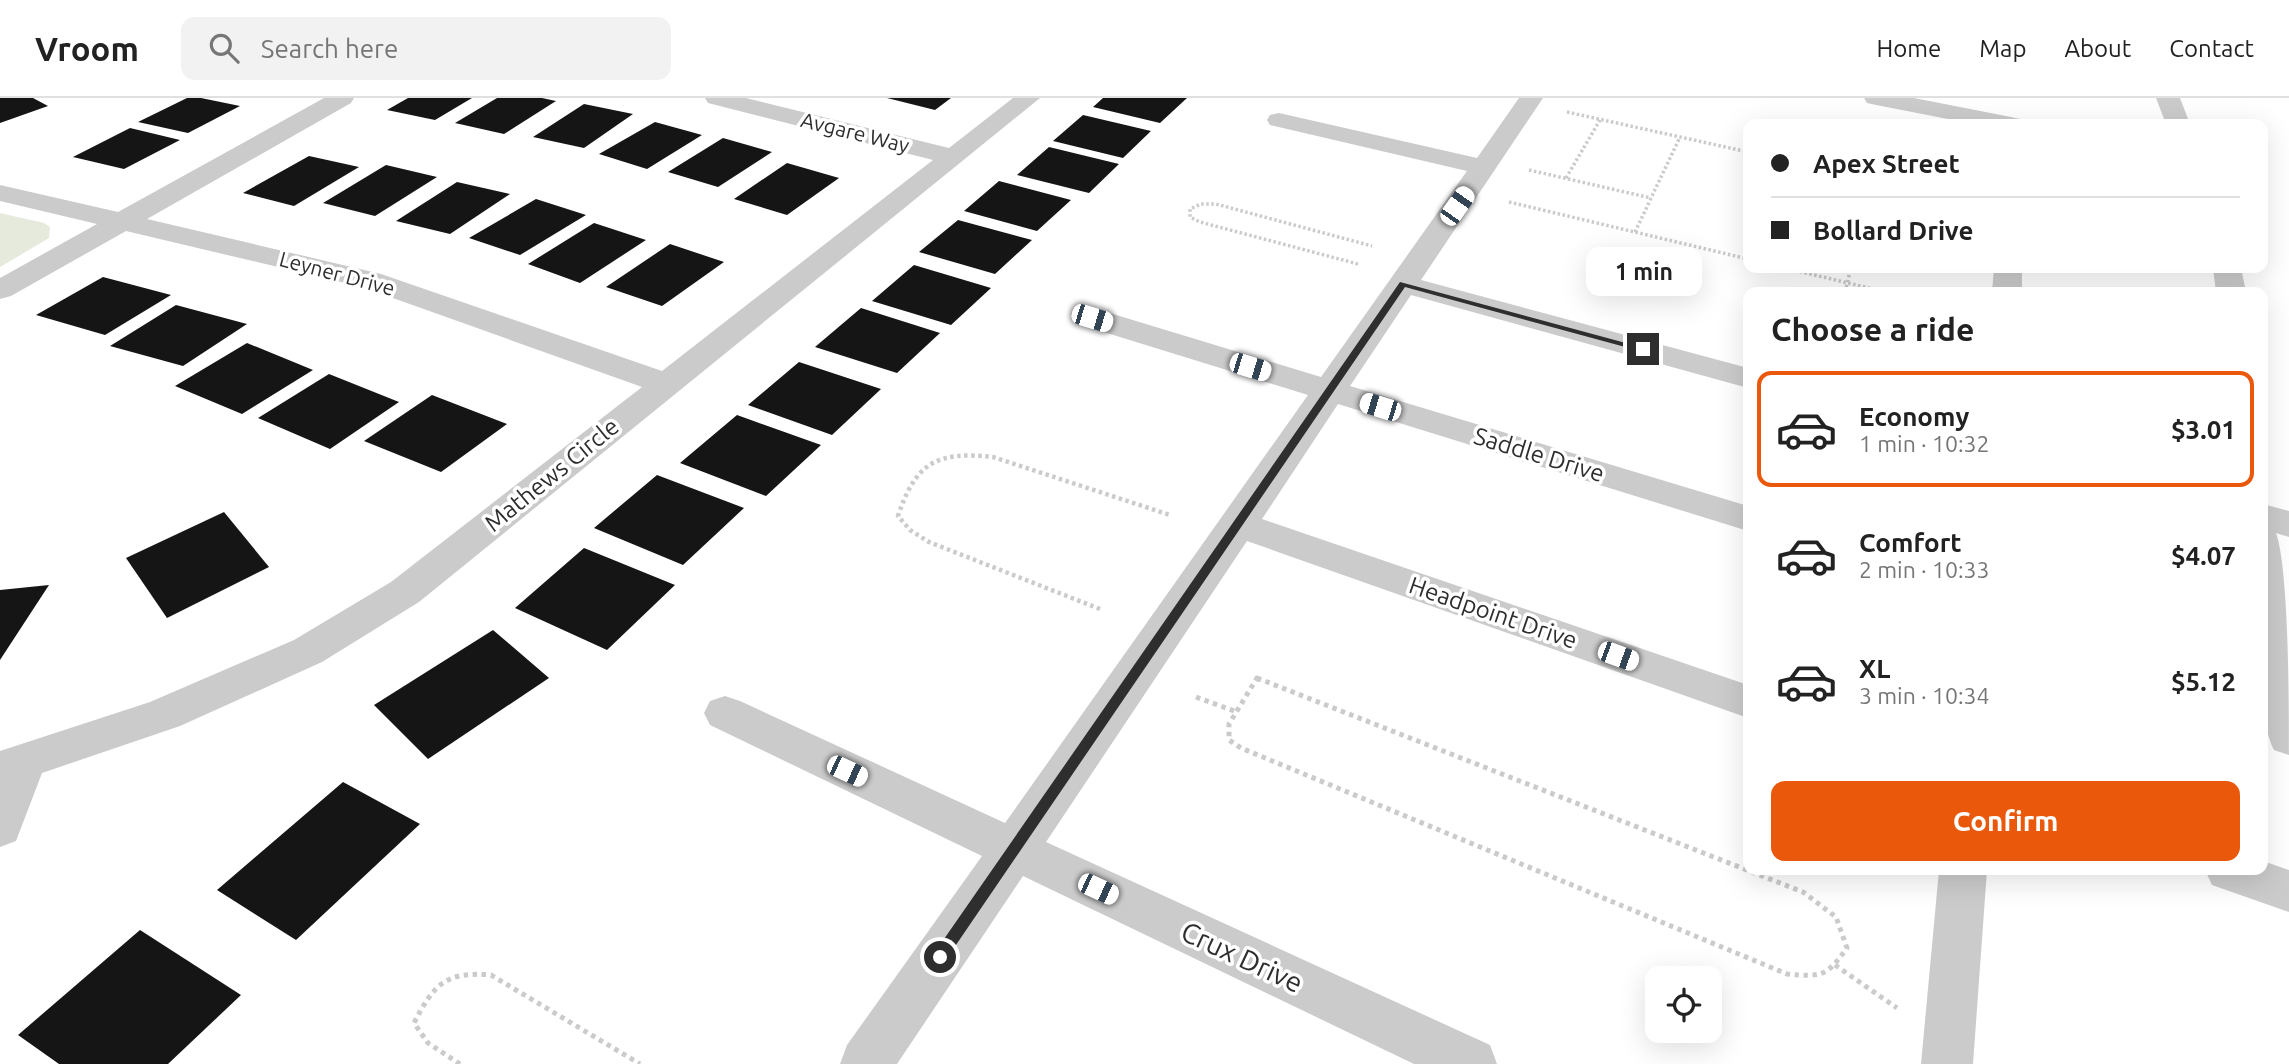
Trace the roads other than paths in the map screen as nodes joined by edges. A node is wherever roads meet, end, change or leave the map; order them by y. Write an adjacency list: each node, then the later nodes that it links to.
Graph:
1 (342, 98): 13 (street)
2 (717, 98): 10 (street, Avgare Way)
3 (1028, 98): 10 (street, Mathews Circle)
4 (1531, 98): 11 (street)
5 (1877, 98): 7 (street)
6 (2168, 98): 8 (street)
7 (1985, 119)
8 (2176, 119)
9 (1279, 120): 11 (street)
10 (953, 157): 18 (street, Mathews Circle)
11 (1484, 167): 14 (street)
12 (0, 193): 13 (street, Leyner Drive)
13 (121, 220): 15 (street); 18 (street, Leyner Drive)
14 (1403, 284): 17 (street); 19 (street)
15 (0, 290)
16 (1092, 318): 19 (street, Saddle Drive)
17 (1743, 377)
18 (666, 384): 29 (street, Mathews Circle)
19 (1330, 391): 20 (street, Saddle Drive); 22 (street)
20 (1743, 517)
21 (2268, 518): 23 (street)
22 (1238, 524): 26 (street, Headpoint Drive); 31 (street)
23 (2289, 524)
24 (2268, 589): 25 (street)
25 (2278, 682): 28 (street)
26 (1743, 700)
27 (725, 713): 31 (street, Crux Drive)
28 (2289, 738)
29 (12, 766): 30 (street, Mathews Circle)
30 (0, 827)
31 (1014, 849): 35 (street); 36 (street, Crux Drive)
32 (1963, 875): 37 (street)
33 (2243, 875): 34 (street)
34 (2289, 891)
35 (866, 1064)
36 (1471, 1064)
37 (1947, 1064)

